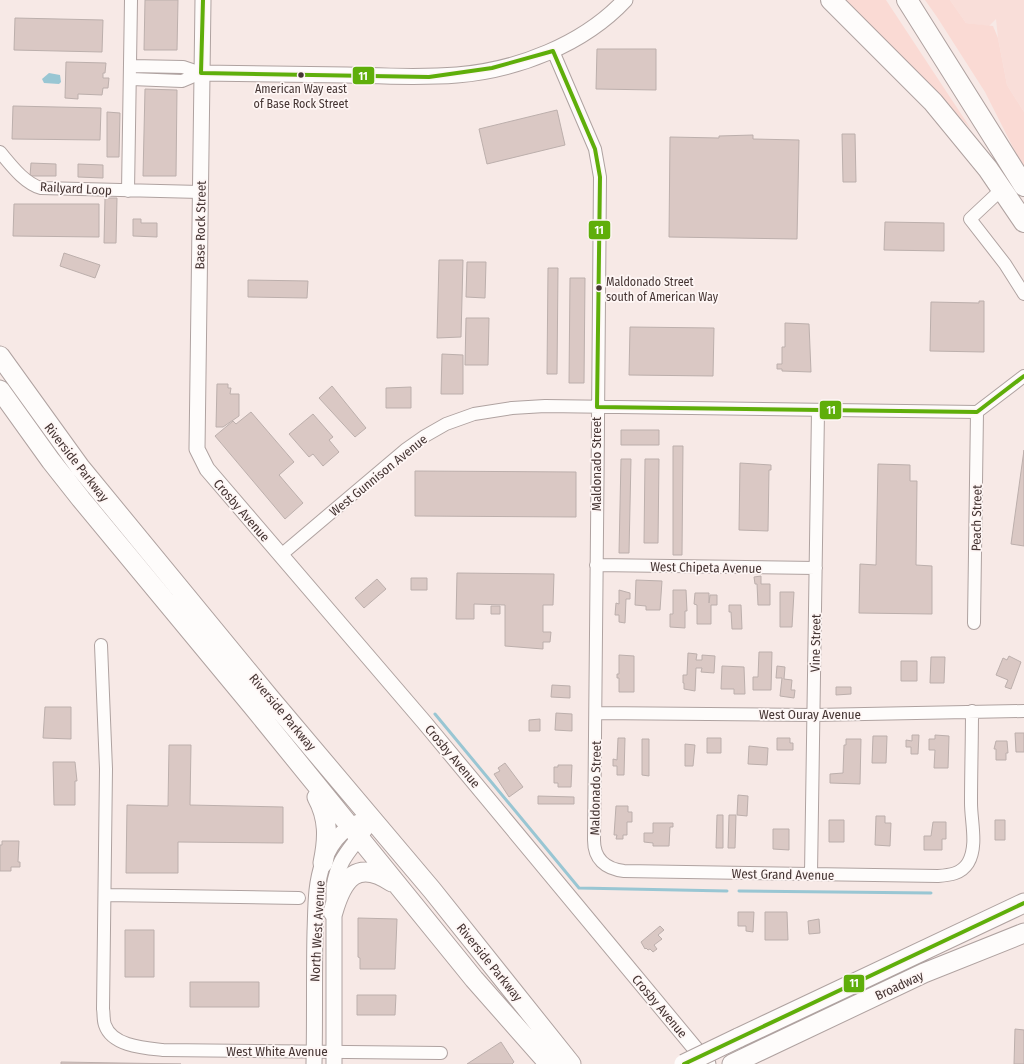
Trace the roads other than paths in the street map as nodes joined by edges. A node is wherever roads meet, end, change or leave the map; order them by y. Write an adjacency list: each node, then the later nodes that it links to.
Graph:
1 (131, 0): 7 (street, Railyard Loop)
2 (203, 0): 8 (street, Base Rock Street)
3 (625, 0): 6 (street)
4 (831, 0): 12 (highway)
5 (907, 0): 11 (highway)
6 (553, 51): 8 (street); 20 (street, Maldonado Street)
7 (131, 66): 8 (street); 9 (street, Railyard Loop)
8 (202, 73): 9 (street); 14 (street, Base Rock Street)
9 (130, 79): 13 (street, Railyard Loop)
10 (0, 152): 13 (street, Railyard Loop)
11 (1024, 186)
12 (1002, 189): 15 (highway); 16 (street)
13 (128, 191): 14 (street)
14 (200, 192): 23 (street, Base Rock Street)
15 (1024, 222)
16 (1024, 294)
17 (0, 356): 34 (main road, Riverside Parkway)
18 (1024, 376): 22 (street)
19 (0, 390): 33 (main road, Riverside Parkway)
20 (597, 407): 21 (street, West Gunnison Avenue); 24 (street, West Gunnison Avenue); 25 (street, Maldonado Street)
21 (818, 411): 22 (street, West Gunnison Avenue); 26 (street, Vine Street)
22 (977, 412): 27 (street, Peach Street)
23 (198, 450): 24 (street, Crosby Avenue)
24 (281, 555): 52 (street, Crosby Avenue)
25 (596, 565): 26 (street, West Chipeta Avenue); 31 (street, Maldonado Street)
26 (816, 568): 32 (street, Vine Street)
27 (974, 623)
28 (101, 645): 40 (street)
29 (972, 711): 30 (street, West Ouray Avenue); 32 (street, West Ouray Avenue); 38 (street, West Grand Avenue)
30 (1024, 711)
31 (596, 713): 32 (street, West Ouray Avenue); 36 (street, Maldonado Street)
32 (814, 715): 38 (street, Vine Street)
33 (305, 772): 35 (main road, Riverside Parkway); 37 (main road)
34 (372, 817): 35 (street, North West Avenue); 50 (main road, Riverside Parkway)
35 (354, 832): 37 (street, North West Avenue); 39 (main road, Riverside Parkway); 43 (street, North West Avenue)
36 (600, 860): 38 (street, West Grand Avenue)
37 (323, 863): 46 (street, North West Avenue)
38 (811, 874)
39 (396, 884): 43 (main road); 49 (main road, Riverside Parkway)
40 (105, 895): 41 (street); 46 (street, West White Avenue)
41 (299, 898)
42 (1024, 904): 51 (main road, Broadway, bridge)
43 (333, 912): 47 (street, North West Avenue)
44 (1024, 933): 48 (main road, Broadway)
45 (441, 1053): 47 (street, West White Avenue)
46 (314, 1058): 47 (street, West White Avenue)
47 (334, 1058)
48 (741, 1060)
49 (549, 1064)
50 (571, 1064)
51 (684, 1064)
52 (708, 1064)

